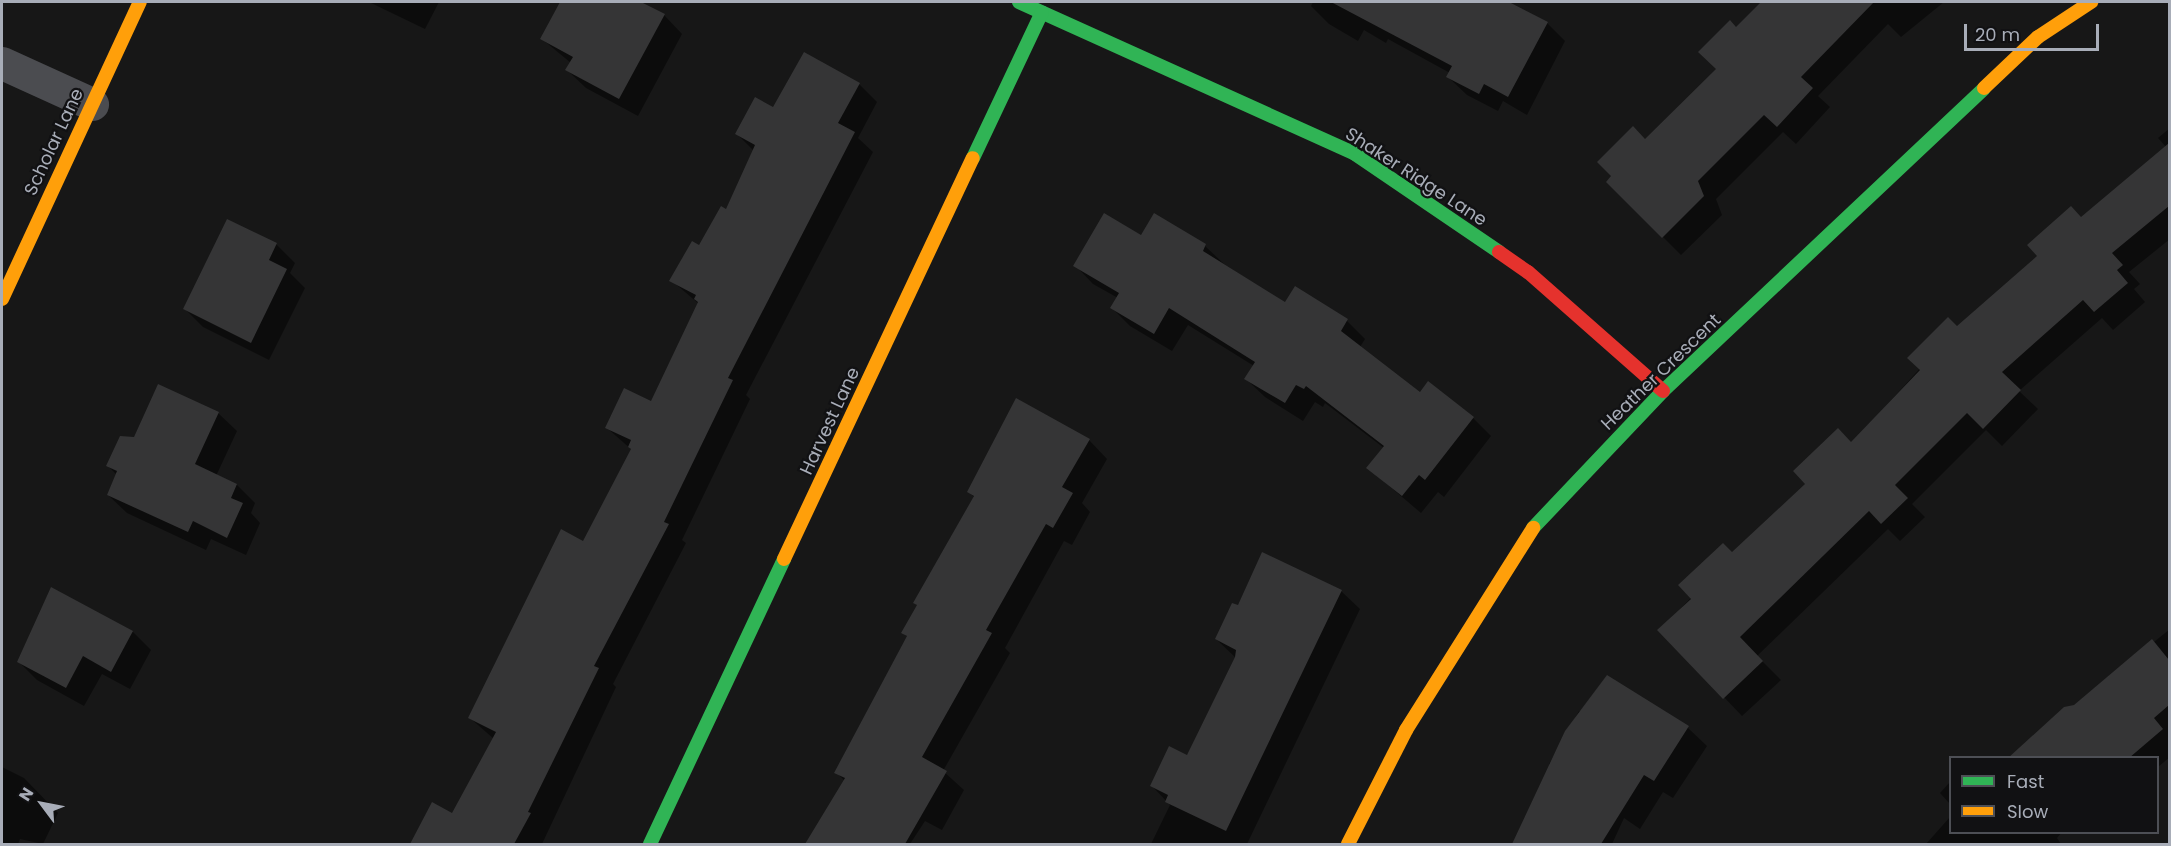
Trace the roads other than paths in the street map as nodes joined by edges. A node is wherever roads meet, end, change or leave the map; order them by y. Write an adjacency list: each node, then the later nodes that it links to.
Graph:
1 (140, 2): 6 (street, Scholar Lane)
2 (1019, 2): 4 (street, Shaker Ridge Lane)
3 (2091, 2): 8 (street, Heather Crescent)
4 (1042, 12): 8 (street, Shaker Ridge Lane); 9 (street, Harvest Lane)
5 (2, 63): 6 (street)
6 (92, 104): 7 (street, Scholar Lane)
7 (2, 298)
8 (1663, 391): 10 (street, Heather Crescent)
9 (650, 844)
10 (1348, 844)

